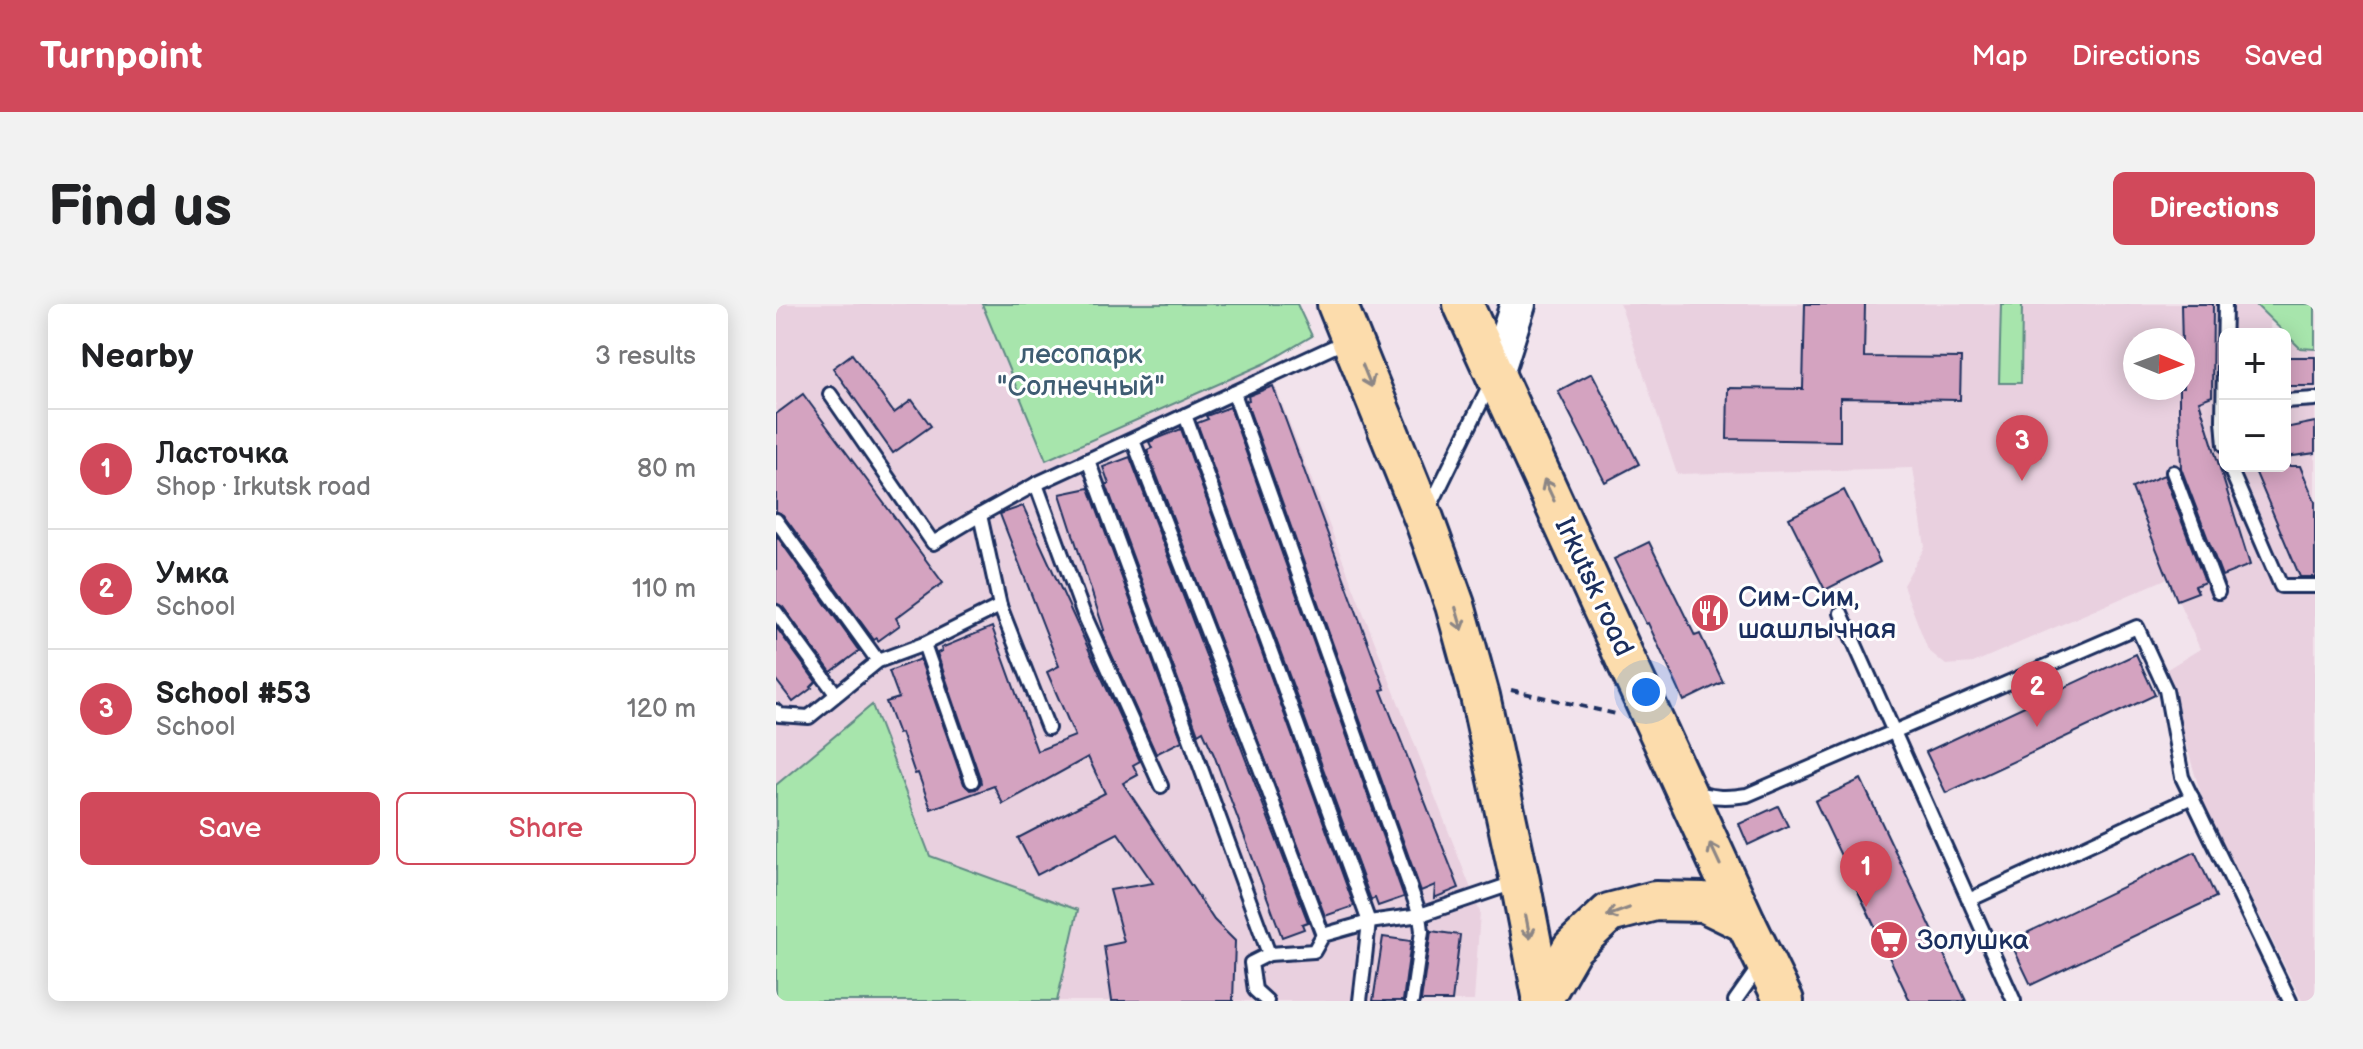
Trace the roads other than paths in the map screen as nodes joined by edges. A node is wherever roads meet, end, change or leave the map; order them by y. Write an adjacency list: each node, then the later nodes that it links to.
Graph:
1 (1463, 304): 5 (main road, Irkutsk road)
2 (1518, 304): 5 (main road)
3 (2225, 304): 9 (lane)
4 (1345, 321): 6 (lane); 18 (main road, one-way to 18)
5 (1496, 373): 18 (lane); 33 (main road, Irkutsk road, one-way to 5)
6 (1234, 393): 11 (lane); 37 (lane)
7 (830, 394): 17 (lane)
8 (2315, 399): 10 (lane)
9 (2224, 400)
10 (2291, 401)
11 (1185, 415): 12 (lane); 38 (lane)
12 (1133, 440): 13 (lane); 40 (lane)
13 (1088, 460): 16 (lane); 41 (lane)
14 (2173, 472): 21 (lane)
15 (2232, 472): 20 (lane)
16 (1036, 484): 17 (lane); 32 (lane)
17 (980, 515): 22 (lane)
18 (1424, 519): 35 (main road, one-way to 35)
19 (776, 520): 26 (lane)
20 (2315, 586)
21 (2218, 592)
22 (1000, 606): 25 (lane); 29 (lane)
23 (776, 612): 27 (lane)
24 (1841, 613): 30 (lane)
25 (924, 644): 26 (lane); 31 (lane)
26 (878, 661): 27 (lane)
27 (836, 694): 28 (lane)
28 (776, 711)
29 (1048, 728)
30 (1893, 732): 33 (lane); 34 (lane); 36 (lane)
31 (972, 781)
32 (1161, 786)
33 (1684, 788): 39 (main road, Irkutsk road, one-way to 33)
34 (2192, 797): 36 (lane); 50 (lane)
35 (1520, 881): 37 (lane); 43 (main road, one-way to 43)
36 (1969, 900): 49 (lane)
37 (1420, 915): 38 (lane); 46 (lane)
38 (1369, 922): 40 (lane); 45 (lane)
39 (1746, 923): 42 (main road, Irkutsk road); 43 (main road, one-way to 43)
40 (1323, 935): 41 (lane)
41 (1269, 954): 44 (lane)
42 (1764, 961): 47 (lane); 48 (main road, Irkutsk road)
43 (1542, 1000)
44 (1267, 1001)
45 (1360, 1001)
46 (1412, 1001)
47 (1735, 1001)
48 (1784, 1001)
49 (2014, 1001)
50 (2290, 1001)

